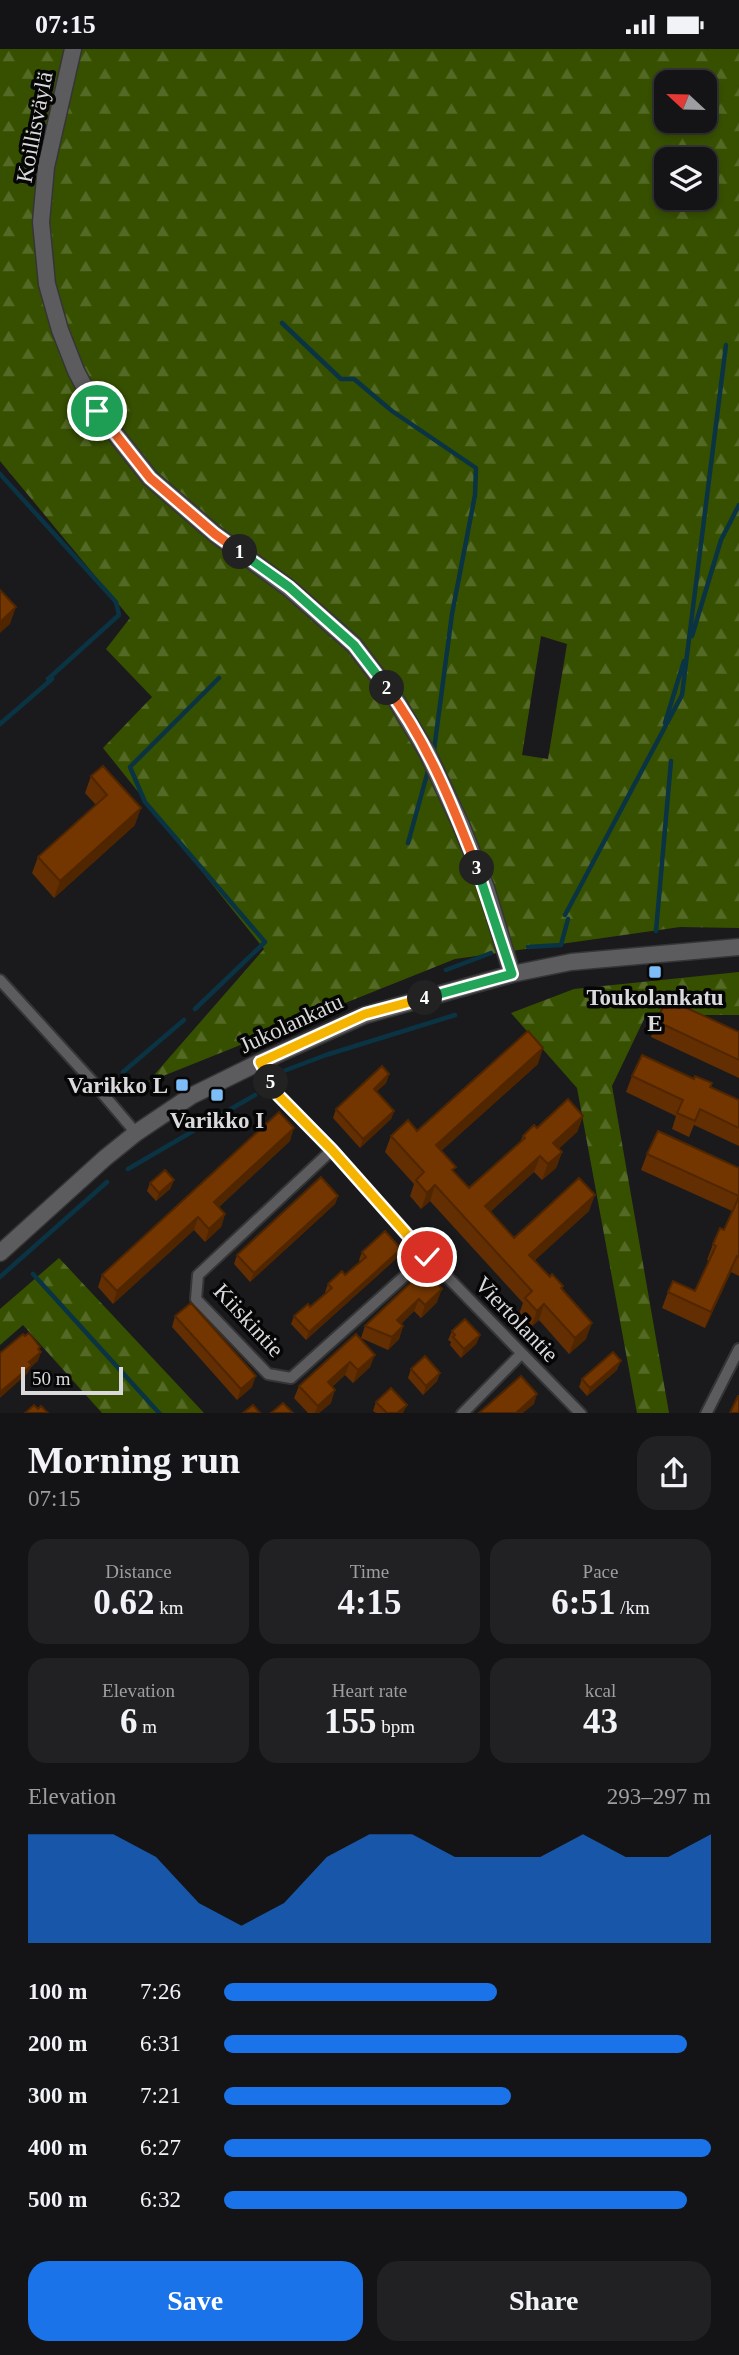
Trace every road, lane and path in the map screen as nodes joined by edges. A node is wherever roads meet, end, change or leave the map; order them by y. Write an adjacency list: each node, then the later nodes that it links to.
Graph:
1 (73, 49): 3 (street, Koillisväylä)
2 (739, 947): 3 (street, Jukolankatu)
3 (512, 974): 5 (street, Jukolankatu)
4 (0, 980): 6 (street)
5 (260, 1062): 6 (street, Jukolankatu); 7 (street, Viertolantie)
6 (136, 1133): 8 (street, Jukolankatu)
7 (332, 1150): 9 (street, Viertolantie); 9 (street, Kiiskintie)
8 (0, 1253)
9 (427, 1257): 11 (street, Viertolantie)
10 (739, 1349): 14 (street)
11 (521, 1354): 12 (street); 13 (street, Viertolantie)
12 (462, 1413)
13 (581, 1413)
14 (706, 1413)

